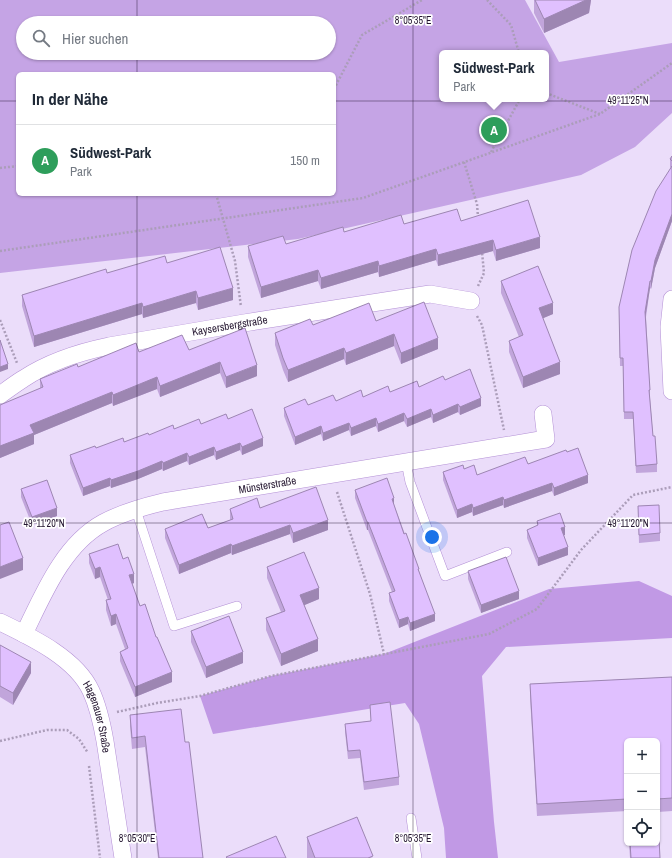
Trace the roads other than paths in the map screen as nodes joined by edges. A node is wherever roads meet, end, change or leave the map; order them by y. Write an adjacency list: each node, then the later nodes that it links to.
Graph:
1 (672, 299): 3 (street)
2 (471, 301): 4 (street, Kaysersbergstraße)
3 (672, 391)
4 (0, 395)
5 (543, 414): 6 (street, Münsterstraße)
6 (406, 462): 7 (street, Münsterstraße); 8 (lane)
7 (136, 510): 9 (lane); 11 (street, Münsterstraße)
8 (507, 552)
9 (236, 606)
10 (0, 622): 11 (street, Hagenauer Straße)
11 (24, 634): 13 (street, Hagenauer Straße)
12 (411, 818): 14 (lane)
13 (123, 858)
14 (417, 858)

